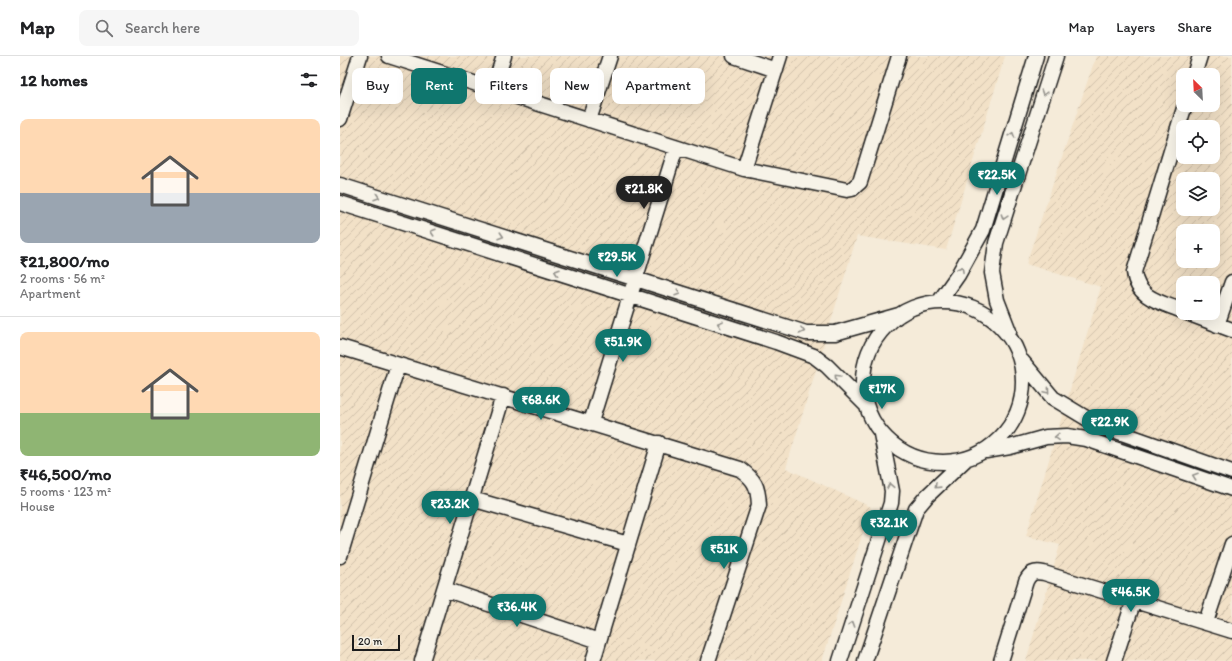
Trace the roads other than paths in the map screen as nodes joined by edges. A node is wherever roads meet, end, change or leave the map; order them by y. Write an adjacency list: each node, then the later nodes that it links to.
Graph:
1 (360, 56): 17 (street)
2 (389, 56): 14 (street)
3 (504, 56): 11 (street)
4 (610, 56): 18 (street)
5 (734, 56): 13 (street)
6 (780, 56): 13 (street)
7 (899, 56): 20 (street)
8 (1036, 56): 26 (street, one-way to 8)
9 (1056, 56): 32 (street, one-way to 32)
10 (1200, 56): 12 (street)
11 (500, 68)
12 (1196, 68)
13 (776, 70): 20 (street)
14 (475, 83)
15 (539, 104): 18 (street)
16 (1183, 112): 27 (street)
17 (340, 119)
18 (589, 120): 19 (street)
19 (676, 148): 20 (street); 23 (street)
20 (744, 169)
21 (340, 185): 23 (street, one-way to 23)
22 (340, 203): 25 (street, one-way to 22)
23 (636, 279): 25 (street); 28 (street, one-way to 28)
24 (1232, 282): 30 (street)
25 (631, 296): 37 (street, one-way to 25); 38 (street)
26 (939, 302): 28 (street); 32 (street)
27 (1176, 308)
28 (899, 315): 37 (street)
29 (1204, 320): 30 (street)
30 (1217, 325): 31 (street)
31 (1232, 330)
32 (1011, 337): 34 (street)
33 (340, 347): 35 (street)
34 (1022, 361): 41 (street); 43 (street, one-way to 43)
35 (398, 365): 36 (street); 48 (street)
36 (503, 396): 38 (street); 45 (street)
37 (865, 404): 39 (street)
38 (590, 422): 40 (street)
39 (881, 434): 42 (street); 57 (street, one-way to 39)
40 (659, 443): 46 (street); 56 (street)
41 (986, 451): 42 (street); 44 (street, one-way to 41)
42 (965, 460): 58 (street, one-way to 58)
43 (1232, 472)
44 (1232, 489)
45 (472, 499): 46 (street); 49 (street)
46 (628, 544): 53 (street)
47 (1232, 544): 51 (street)
48 (340, 556)
49 (444, 589): 53 (street); 54 (street)
50 (1134, 600): 51 (street); 59 (street); 60 (street)
51 (1206, 622): 52 (street)
52 (1232, 631)
53 (599, 641): 55 (street)
54 (422, 661)
55 (593, 661)
56 (708, 661)
57 (840, 661)
58 (865, 661)
59 (1001, 661)
60 (1114, 661)

